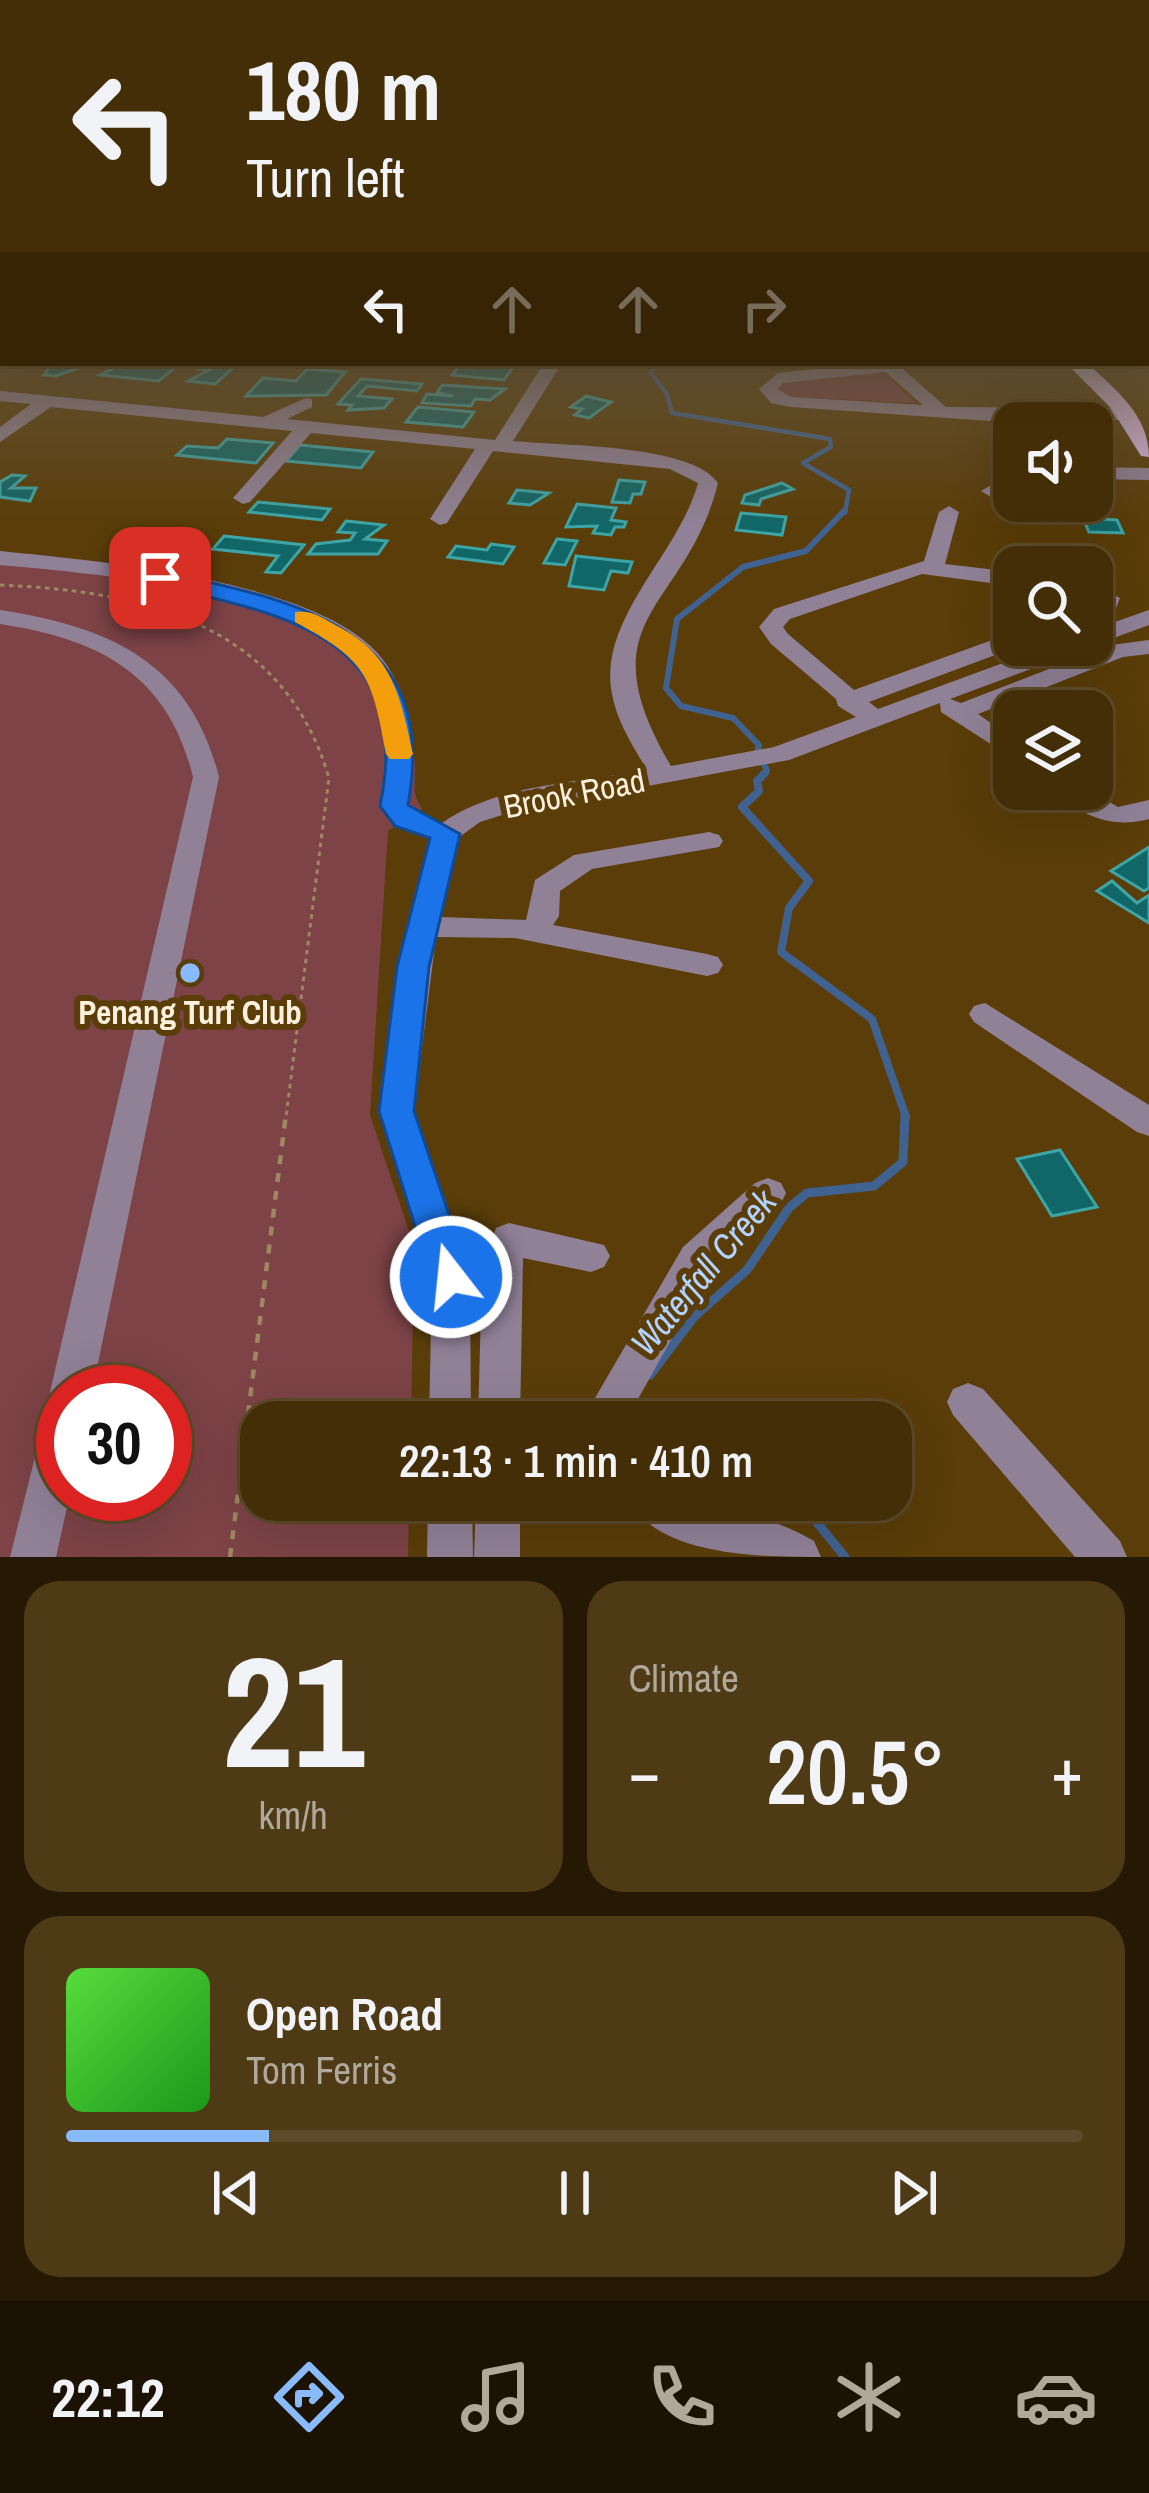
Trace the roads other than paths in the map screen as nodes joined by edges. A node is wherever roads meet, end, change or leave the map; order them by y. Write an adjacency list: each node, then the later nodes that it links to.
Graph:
1 (541, 381): 13 (street)
2 (776, 381): 8 (street)
3 (906, 381): 8 (street)
4 (1097, 381): 9 (main road)
5 (0, 396): 6 (street)
6 (47, 400): 10 (street); 12 (street)
7 (306, 403): 10 (street)
8 (940, 411): 9 (street)
9 (1135, 412): 14 (main road)
10 (266, 422): 11 (street)
11 (306, 427): 13 (street); 17 (street)
12 (0, 436)
13 (494, 446): 19 (street); 33 (street)
14 (1149, 451)
15 (1113, 473): 16 (street)
16 (1149, 474)
17 (243, 498)
18 (949, 512): 21 (street)
19 (440, 519)
20 (0, 558): 36 (street)
21 (933, 568): 22 (street); 29 (street)
22 (993, 577)
23 (0, 616): 45 (street)
24 (1149, 617): 25 (street)
25 (1113, 630)
26 (1147, 647): 30 (street)
27 (993, 648): 29 (street)
28 (1030, 666): 30 (street, Brook Road)
29 (847, 701): 31 (street)
30 (948, 705): 31 (street, Brook Road); 32 (street)
31 (874, 719): 33 (street, Brook Road)
32 (993, 736)
33 (662, 775): 36 (street, Brook Road)
34 (1149, 808): 35 (street)
35 (1102, 810)
36 (446, 834): 38 (street)
37 (709, 841): 39 (street)
38 (422, 927): 39 (street); 46 (street)
39 (534, 932): 40 (street)
40 (706, 965)
41 (986, 1014): 42 (street)
42 (1149, 1123)
43 (769, 1192): 48 (street)
44 (591, 1256): 47 (street)
45 (77, 1365)
46 (450, 1401)
47 (499, 1401)
48 (614, 1401)
49 (968, 1402): 58 (street)
50 (41, 1521): 54 (street)
51 (450, 1521): 55 (street)
52 (497, 1521): 56 (street)
53 (684, 1521): 57 (street)
54 (33, 1557)
55 (450, 1557)
56 (497, 1557)
57 (798, 1557)
58 (1104, 1557)

